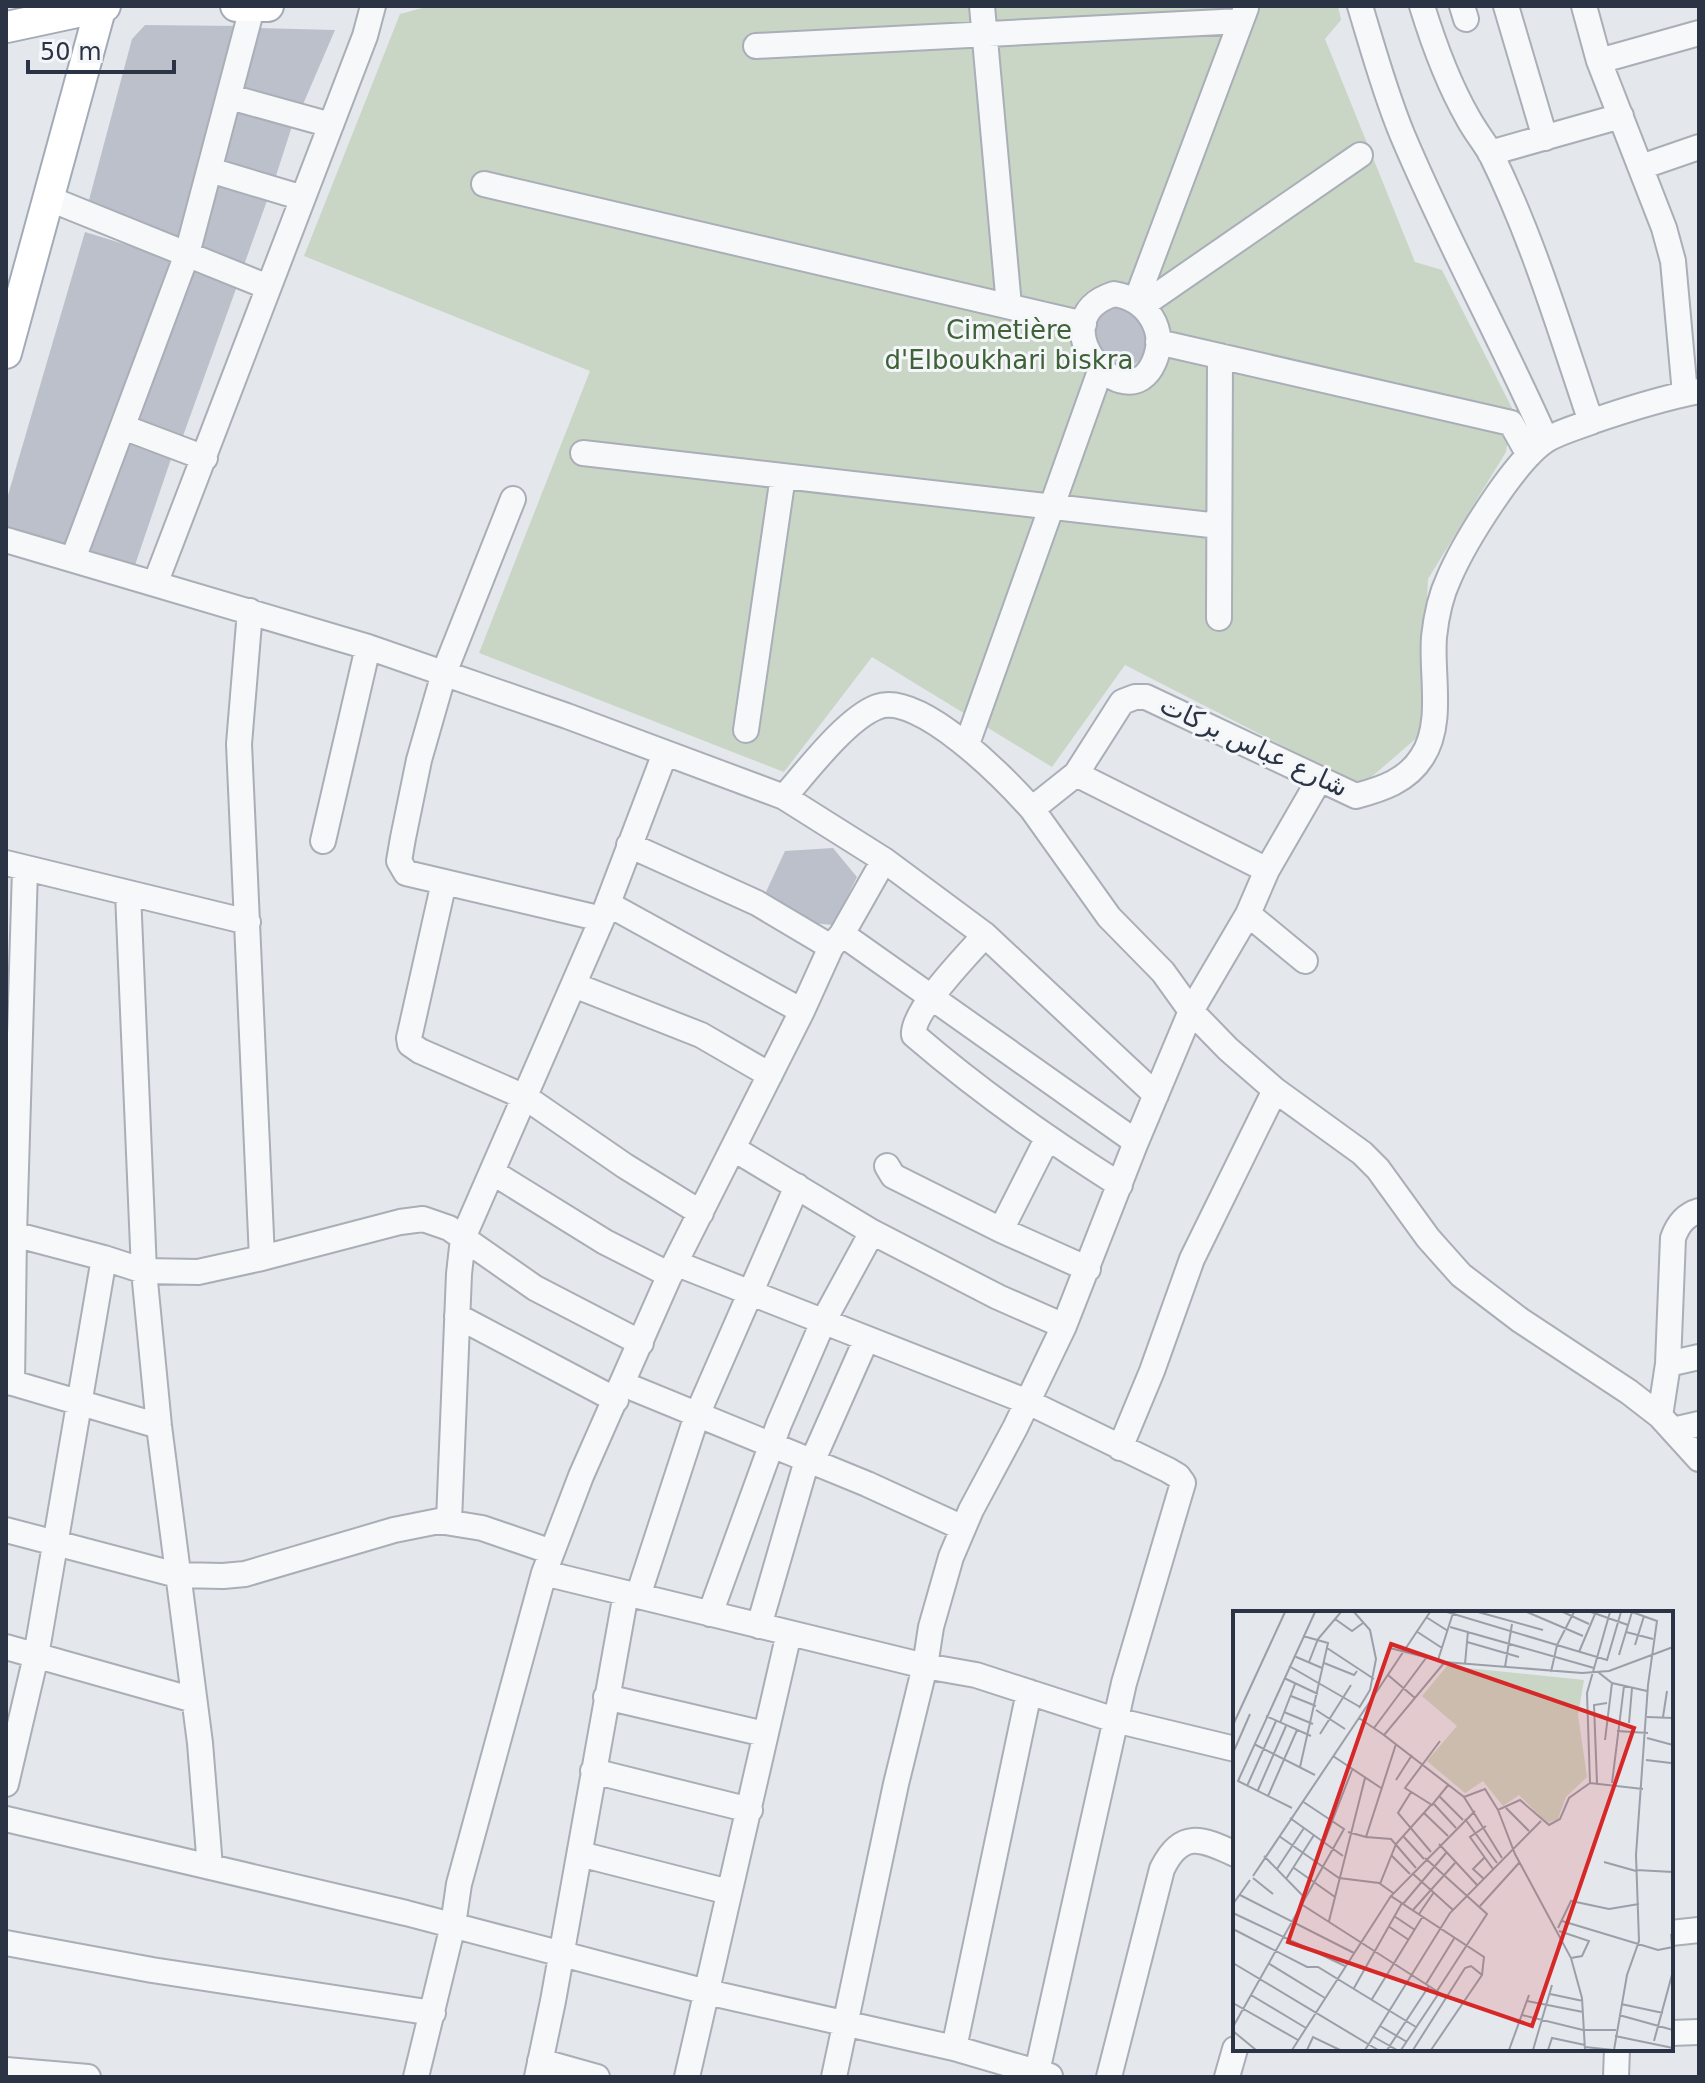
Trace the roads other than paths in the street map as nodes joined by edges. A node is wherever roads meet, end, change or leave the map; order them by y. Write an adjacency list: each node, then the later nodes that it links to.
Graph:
1 (50, 6): 11 (main road)
2 (102, 6): 11 (main road); 27 (main road)
3 (373, 6): 18 (street)
4 (982, 6): 13 (street)
5 (1360, 6): 40 (street)
6 (1422, 6): 21 (street)
7 (1506, 6): 19 (street)
8 (1584, 6): 15 (street)
9 (252, 7): 16 (street)
10 (1244, 13): 13 (street); 30 (street)
11 (7, 27)
12 (1699, 33): 15 (street)
13 (985, 34): 14 (street); 31 (street)
14 (756, 46)
15 (1599, 61): 17 (street)
16 (230, 97): 18 (street); 24 (street)
17 (1621, 116): 19 (street); 23 (street)
18 (331, 125): 26 (street)
19 (1545, 138): 21 (street)
20 (1699, 147): 23 (street)
21 (1490, 153): 38 (street)
22 (1360, 155): 30 (street)
23 (1641, 167): 37 (street)
24 (210, 170): 26 (street); 28 (street)
25 (484, 184): 31 (street)
26 (303, 198): 29 (street)
27 (50, 199): 28 (street); 34 (main road)
28 (187, 254): 29 (street); 39 (street)
29 (268, 287): 42 (street)
30 (1140, 303): 32 (street); 33 (street)
31 (1009, 306): 32 (street)
32 (1084, 324): 36 (street)
33 (1158, 342): 35 (street); 36 (street)
34 (6, 353)
35 (1220, 356): 40 (street); 46 (street)
36 (1100, 371): 45 (street)
37 (1692, 392): 38 (street)
38 (1591, 422): 40 (street)
39 (123, 427): 42 (street); 48 (street)
40 (1538, 447): 58 (street, شارع عباس بركات)
41 (583, 453): 43 (street)
42 (205, 458): 49 (street)
43 (783, 476): 45 (street); 54 (street)
44 (513, 499): 53 (street)
45 (1052, 506): 46 (street); 55 (street)
46 (1219, 526): 51 (street)
47 (6, 540): 48 (street)
48 (73, 559): 49 (street)
49 (155, 584): 50 (street)
50 (250, 611): 52 (street); 70 (street)
51 (1219, 618)
52 (368, 647): 53 (street); 61 (street)
53 (444, 673): 56 (street); 66 (street)
54 (746, 730)
55 (967, 744): 59 (street); 60 (street)
56 (665, 753): 59 (street); 62 (street)
57 (1076, 774): 58 (street, شارع عباس بركات); 60 (street, شارع عباس بركات); 65 (street)
58 (1319, 780): 65 (street)
59 (784, 797): 63 (street)
60 (1032, 809): 77 (street)
61 (323, 841)
62 (629, 845): 68 (street); 72 (street)
63 (884, 860): 71 (street); 72 (street)
64 (16, 866): 67 (street); 93 (street)
65 (1267, 870): 69 (street)
66 (444, 882): 68 (street); 81 (street)
67 (128, 893): 70 (street); 99 (street)
68 (605, 912): 74 (street); 76 (street)
69 (1248, 914): 73 (street); 77 (street)
70 (248, 922): 96 (street)
71 (985, 935): 75 (street); 80 (street)
72 (837, 940): 75 (street); 76 (street)
73 (1305, 961)
74 (574, 985): 78 (street); 81 (street)
75 (931, 997): 82 (street); 83 (street)
76 (802, 1011): 78 (street)
77 (1191, 1011): 79 (street); 80 (street)
78 (770, 1075): 84 (street)
79 (1275, 1090): 113 (street); 117 (street)
80 (1156, 1095): 83 (street)
81 (525, 1097): 86 (street); 90 (street)
82 (1047, 1139): 87 (street); 91 (street)
83 (1136, 1142): 87 (street)
84 (734, 1149): 88 (street); 90 (street)
85 (887, 1166): 91 (street)
86 (492, 1172): 94 (street); 97 (street)
87 (1120, 1185): 98 (street)
88 (797, 1186): 92 (street); 100 (street)
89 (1699, 1211): 107 (street)
90 (701, 1213): 97 (street)
91 (1001, 1230): 98 (street)
92 (872, 1232): 102 (street); 103 (street)
93 (10, 1233): 95 (street); 108 (street)
94 (463, 1238): 96 (street); 101 (street); 105 (street)
95 (104, 1258): 99 (street); 111 (street)
96 (262, 1258): 99 (street)
97 (673, 1269): 100 (street); 105 (street)
98 (1088, 1269): 103 (street)
99 (144, 1271): 115 (street)
100 (752, 1294): 102 (street); 112 (street)
101 (457, 1316): 109 (street); 120 (street)
102 (823, 1322): 104 (street); 116 (street)
103 (1064, 1326): 110 (street)
104 (866, 1340): 110 (street); 119 (street)
105 (641, 1343): 109 (street)
106 (1699, 1357): 107 (street)
107 (1668, 1364): 113 (street)
108 (9, 1382): 111 (street)
109 (620, 1392): 112 (street); 124 (street)
110 (1028, 1402): 117 (street); 121 (street)
111 (78, 1404): 115 (street); 123 (street)
112 (697, 1415): 116 (street); 126 (street)
113 (1666, 1423): 114 (street); 118 (street)
114 (1699, 1424)
115 (159, 1426): 125 (street)
116 (771, 1446): 119 (street); 127 (street)
117 (1120, 1448): 136 (street)
118 (1699, 1459)
119 (809, 1461): 121 (street); 128 (street)
120 (449, 1521): 124 (street); 125 (street)
121 (963, 1528): 132 (street)
122 (6, 1530): 123 (street)
123 (55, 1542): 125 (street); 131 (street)
124 (548, 1563): 126 (street); 147 (street)
125 (177, 1575): 135 (street)
126 (632, 1595): 127 (street); 134 (street)
127 (710, 1614): 128 (street)
128 (759, 1626): 129 (street)
129 (789, 1633): 132 (street); 137 (street)
130 (6, 1647): 131 (street)
131 (36, 1656): 135 (street); 140 (street)
132 (925, 1666): 133 (street); 154 (street)
133 (1029, 1692): 136 (street); 159 (street)
134 (606, 1697): 137 (street); 139 (street)
135 (194, 1700): 145 (street)
136 (1115, 1720): 138 (street); 162 (street)
137 (765, 1734): 141 (street)
138 (1233, 1749)
139 (593, 1771): 141 (street); 144 (street)
140 (7, 1778)
141 (750, 1810): 146 (street)
142 (6, 1819): 145 (street)
143 (1233, 1853): 168 (street)
144 (580, 1854): 146 (street); 151 (street)
145 (210, 1867): 147 (street)
146 (729, 1892): 152 (street)
147 (453, 1925): 151 (street); 153 (street)
148 (1699, 1930): 149 (street)
149 (1673, 1933)
150 (6, 1943): 153 (street)
151 (562, 1952): 152 (street); 160 (street)
152 (707, 1992): 154 (street); 166 (street)
153 (433, 2013): 164 (street)
154 (845, 2021): 159 (street); 167 (street)
155 (1699, 2032): 156 (street)
156 (1673, 2033)
157 (1234, 2051): 169 (street)
158 (1617, 2051): 170 (street)
159 (968, 2060): 162 (street)
160 (539, 2069): 165 (street)
161 (6, 2070): 163 (street)
162 (1045, 2075)
163 (88, 2077)
164 (416, 2077)
165 (597, 2077)
166 (687, 2077)
167 (834, 2077)
168 (1109, 2077)
169 (1227, 2077)
170 (1616, 2077)

